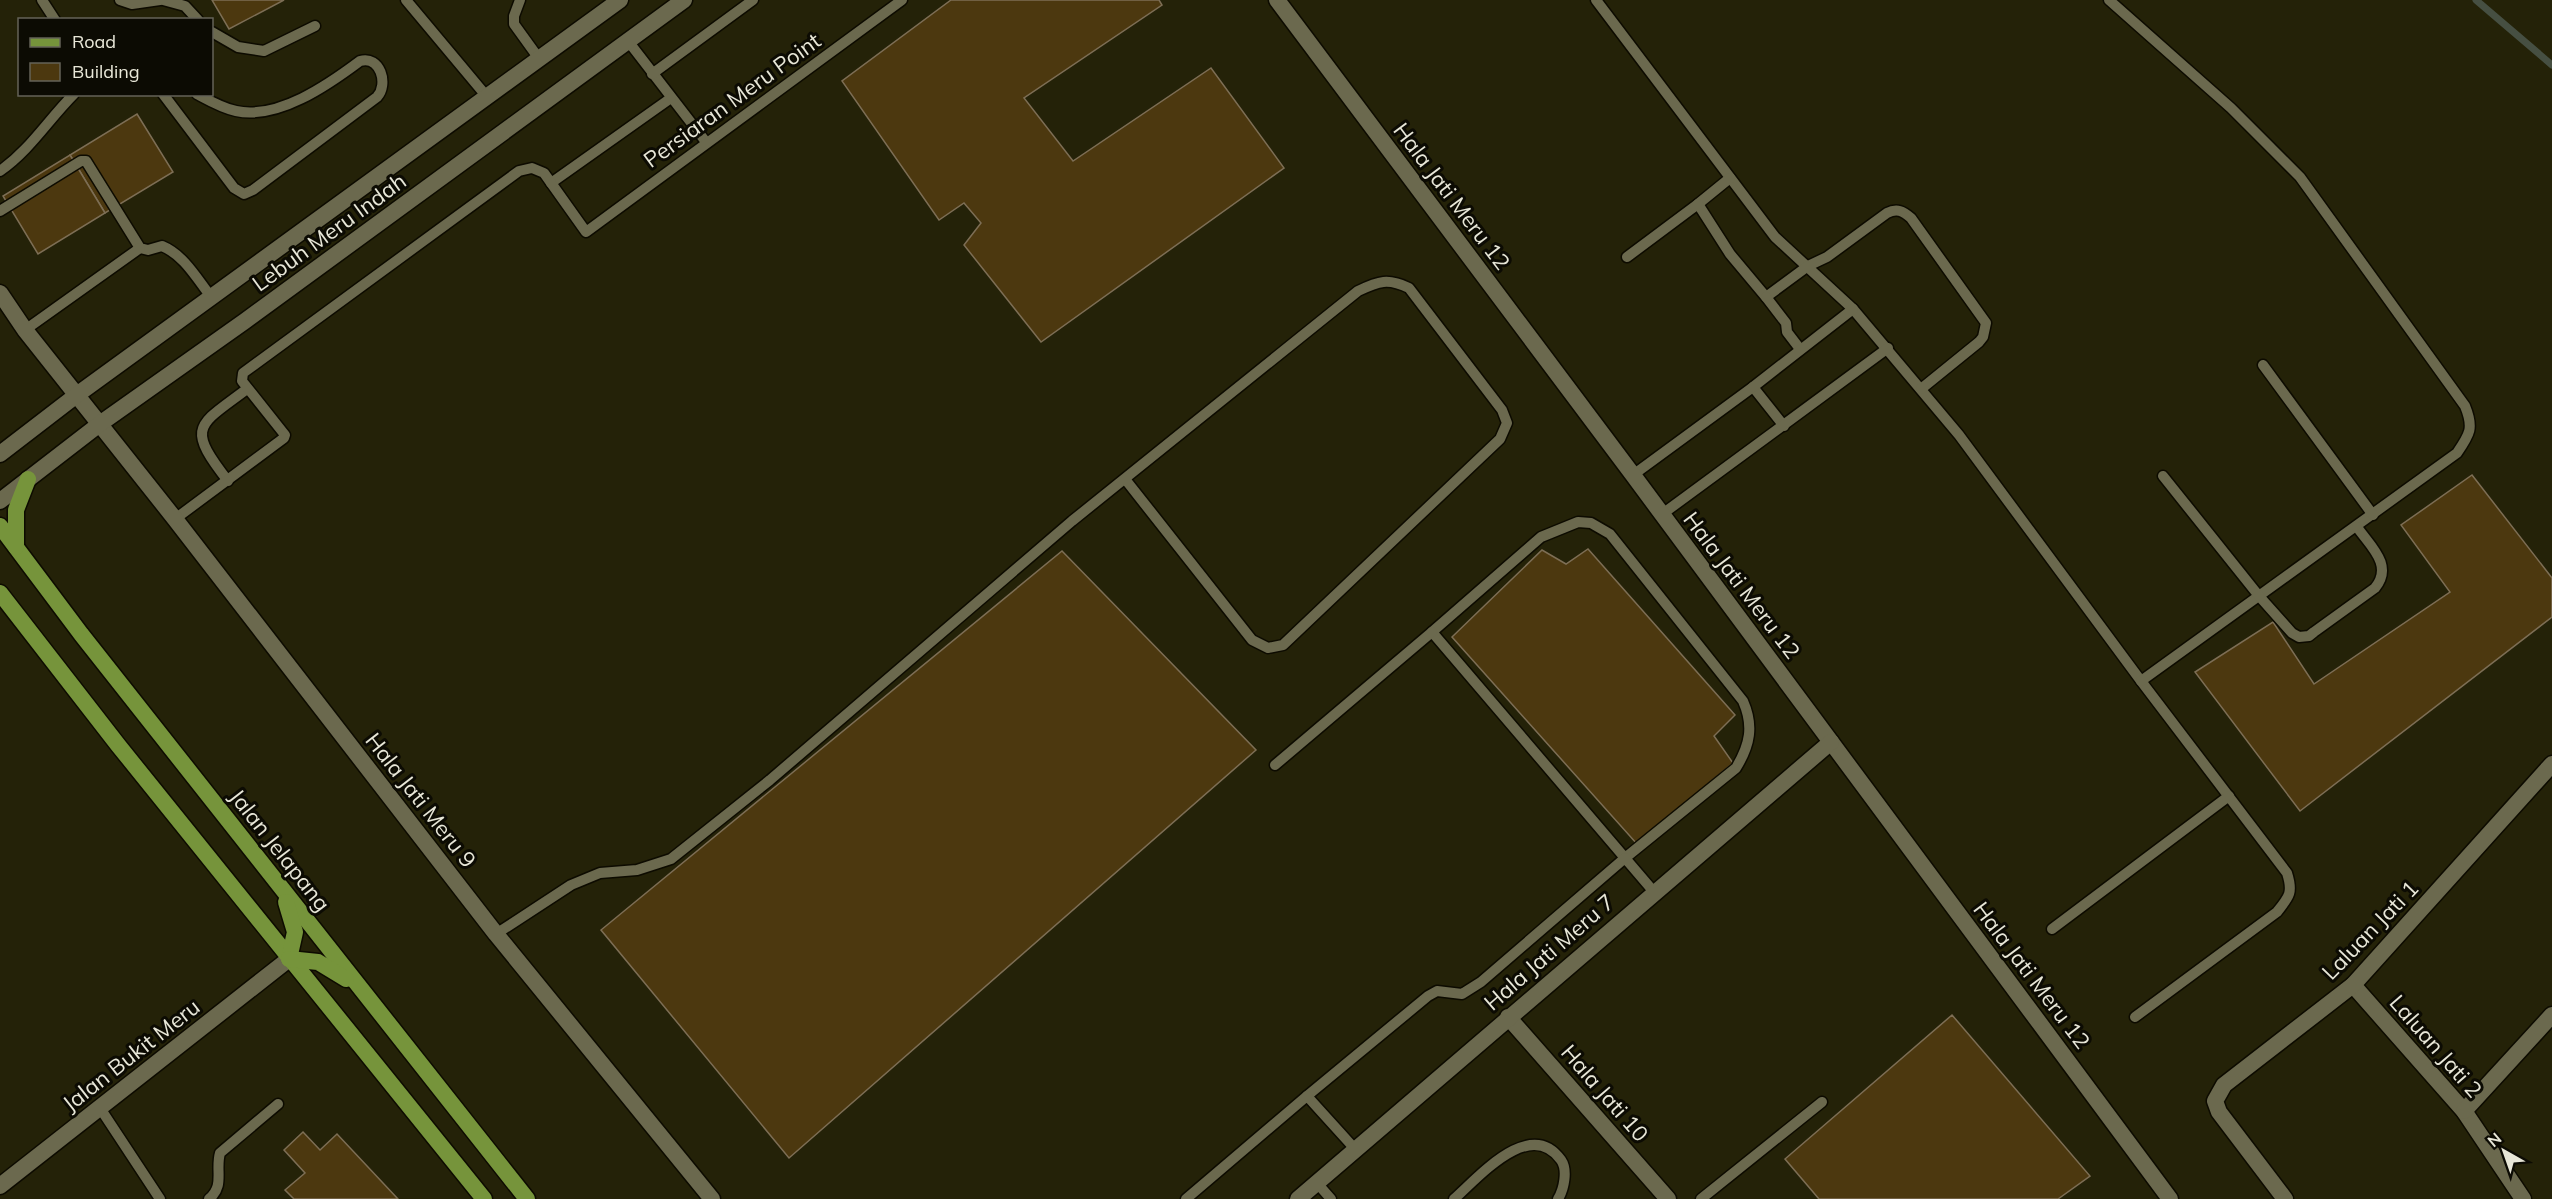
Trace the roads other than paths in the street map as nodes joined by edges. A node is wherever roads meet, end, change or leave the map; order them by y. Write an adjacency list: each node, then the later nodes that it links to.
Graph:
1 (42, 0): 13 (lane)
2 (120, 0): 3 (lane)
3 (161, 0): 14 (lane)
4 (406, 0): 23 (lane)
5 (520, 0): 18 (lane)
6 (620, 0): 18 (street, Lebuh Meru Indah)
7 (684, 0): 17 (street, Lebuh Meru Indah)
8 (753, 0): 19 (lane)
9 (902, 0): 25 (lane, Persiaran Meru Point)
10 (1277, 0): 49 (street, Hala Jati Meru 12)
11 (1596, 0): 27 (lane)
12 (2109, 0): 56 (lane)
13 (55, 18)
14 (196, 18)
15 (315, 26): 16 (lane)
16 (213, 33)
17 (628, 41): 19 (lane); 46 (street, Lebuh Meru Indah)
18 (540, 60): 23 (street, Lebuh Meru Indah)
19 (651, 74): 24 (lane)
20 (72, 96): 26 (lane)
21 (165, 96): 22 (lane)
22 (201, 96)
23 (488, 98): 36 (street, Lebuh Meru Indah)
24 (671, 98): 25 (lane); 28 (lane)
25 (706, 142): 28 (lane, Persiaran Meru Point)
26 (0, 171)
27 (1730, 178): 29 (lane); 33 (lane)
28 (551, 183): 44 (lane)
29 (1698, 204): 32 (lane); 35 (lane)
30 (0, 211): 31 (lane)
31 (140, 248): 36 (lane); 38 (lane)
32 (1627, 257)
33 (1808, 266): 35 (lane); 37 (lane); 43 (lane)
34 (0, 293): 38 (street, Hala Jati Meru 9)
35 (1766, 297): 40 (lane)
36 (212, 298): 45 (street, Lebuh Meru Indah)
37 (1853, 309): 39 (lane); 40 (lane)
38 (25, 330): 45 (street, Hala Jati Meru 9)
39 (1888, 348): 43 (lane); 47 (lane)
40 (1800, 349): 42 (lane)
41 (2264, 365): 56 (lane)
42 (1753, 387): 47 (lane); 49 (lane)
43 (1922, 388): 64 (lane)
44 (248, 389): 53 (lane); 53 (lane)
45 (78, 394): 46 (street, Hala Jati Meru 9); 48 (street, Lebuh Meru Indah)
46 (101, 423): 51 (street, Lebuh Meru Indah); 57 (street, Hala Jati Meru 9)
47 (1784, 426): 55 (lane)
48 (0, 454)
49 (1633, 475): 55 (street, Hala Jati Meru 12)
50 (2163, 476): 62 (lane)
51 (28, 479): 54 (street, Lebuh Meru Indah); 60 (main road)
52 (1125, 479): 52 (lane); 73 (lane)
53 (228, 481): 57 (lane)
54 (0, 501)
55 (1661, 515): 65 (street, Hala Jati Meru 12)
56 (2373, 515): 59 (lane)
57 (176, 519): 73 (street, Hala Jati Meru 9)
58 (0, 526): 60 (main road, Jalan Jelapang)
59 (2356, 527): 62 (lane); 62 (lane)
60 (16, 548): 70 (main road, Jalan Jelapang)
61 (0, 593): 74 (main road)
62 (2259, 596): 64 (lane)
63 (1432, 632): 67 (lane); 69 (lane); 69 (lane)
64 (2141, 681): 68 (lane)
65 (1831, 742): 71 (street, Hala Jati Meru 7); 100 (street, Hala Jati Meru 12)
66 (2552, 764): 75 (street, Laluan Jati 1)
67 (1275, 765)
68 (2229, 796): 72 (lane); 79 (lane)
69 (1625, 858): 71 (lane); 80 (lane)
70 (266, 870): 74 (main road); 76 (main road, Jalan Jelapang)
71 (1654, 892): 78 (street, Hala Jati Meru 7)
72 (2052, 929)
73 (496, 934): 92 (street, Hala Jati Meru 9)
74 (289, 959): 76 (main road); 83 (street, Jalan Bukit Meru); 90 (main road)
75 (2353, 986): 84 (street, Laluan Jati 2); 101 (street, Laluan Jati 1)
76 (364, 994): 91 (main road, Jalan Jelapang)
77 (2552, 1015): 84 (street)
78 (1508, 1017): 85 (street, Hala Jati Meru 7); 98 (street, Hala Jati 10)
79 (2135, 1017)
80 (1306, 1096): 85 (lane); 93 (lane)
81 (1822, 1102): 99 (lane)
82 (278, 1104): 89 (lane)
83 (100, 1108): 87 (street, Jalan Bukit Meru); 88 (lane)
84 (2464, 1111): 102 (street, Laluan Jati 2)
85 (1355, 1149): 86 (street, Hala Jati Meru 7)
86 (1317, 1183): 94 (street, Hala Jati Meru 7); 95 (lane)
87 (0, 1186)
88 (160, 1199)
89 (209, 1199)
90 (484, 1199)
91 (527, 1199)
92 (712, 1199)
93 (1186, 1199)
94 (1298, 1199)
95 (1331, 1199)
96 (1454, 1199): 97 (lane)
97 (1558, 1199)
98 (1668, 1199)
99 (1701, 1199)
100 (2170, 1199)
101 (2284, 1199)
102 (2523, 1199)

